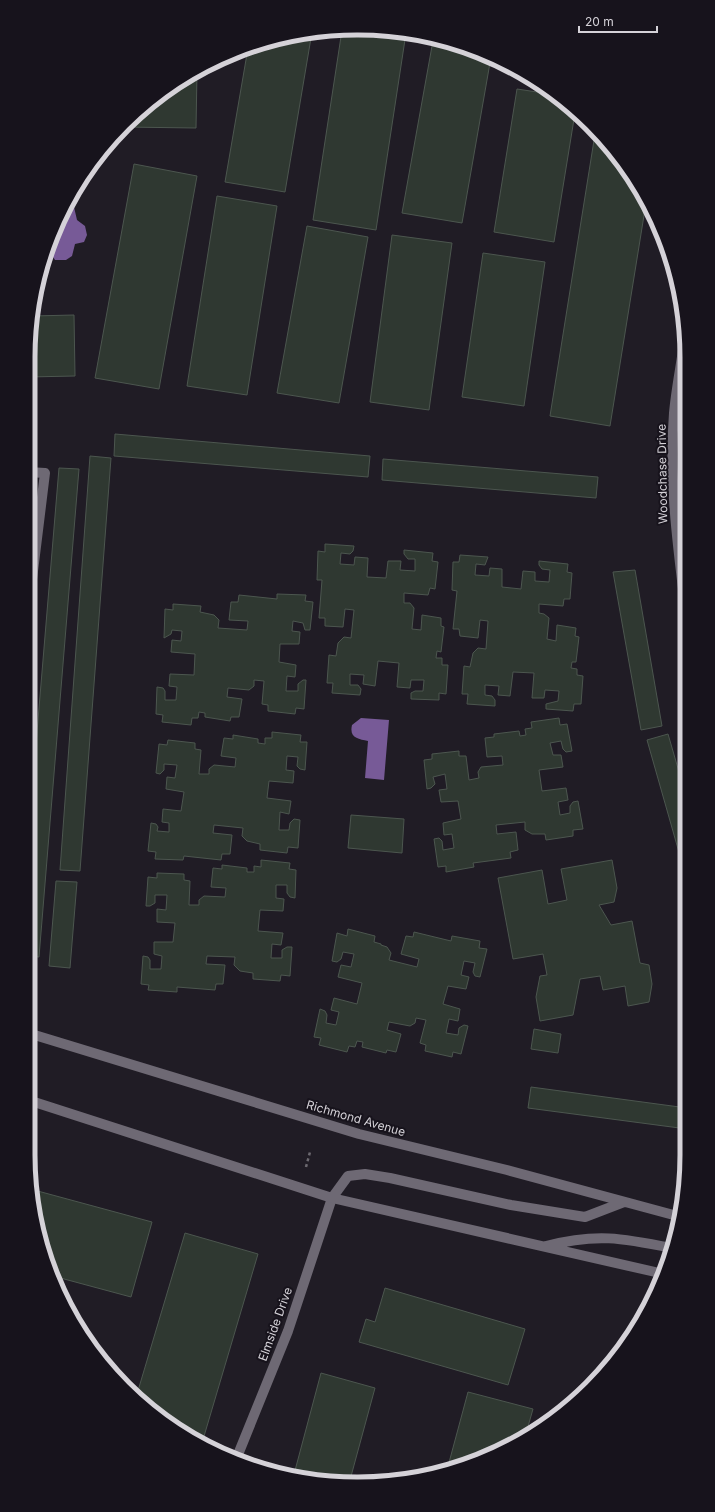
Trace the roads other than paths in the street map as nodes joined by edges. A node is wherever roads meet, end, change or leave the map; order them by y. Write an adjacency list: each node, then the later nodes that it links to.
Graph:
1 (680, 371): 4 (main road, Woodchase Drive)
2 (35, 472): 3 (main road)
3 (35, 555)
4 (680, 567)
5 (35, 1035): 8 (main road, Richmond Avenue)
6 (35, 1102): 7 (main road)
7 (332, 1198): 8 (main road, Elmside Drive); 10 (main road); 13 (main road, Elmside Drive)
8 (624, 1202): 9 (main road, Richmond Avenue)
9 (674, 1215)
10 (544, 1247): 11 (main road); 12 (main road)
11 (666, 1247)
12 (657, 1272)
13 (238, 1454)

